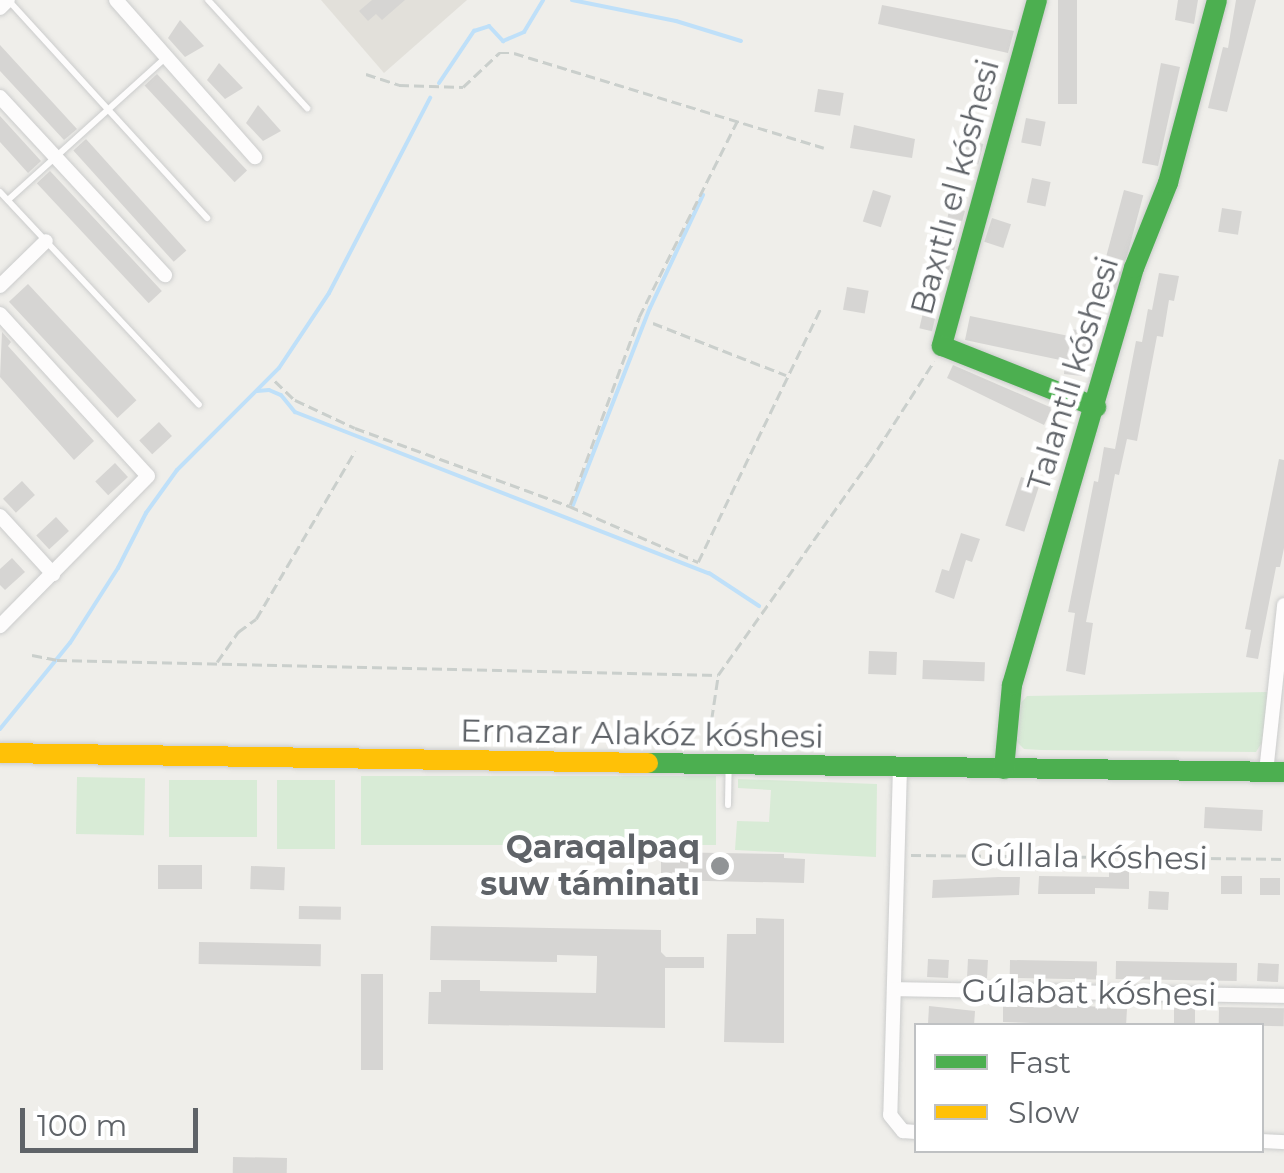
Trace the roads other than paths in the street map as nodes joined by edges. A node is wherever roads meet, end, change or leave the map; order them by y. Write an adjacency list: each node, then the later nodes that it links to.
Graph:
1 (8, 0): 6 (street); 10 (lane)
2 (116, 0): 7 (street)
3 (208, 0): 9 (lane)
4 (1038, 0): 21 (street, Baxıtlı el kóshesi)
5 (1217, 0): 21 (street, Talantlı kóshesi)
6 (0, 8)
7 (166, 57): 10 (lane); 12 (street)
8 (0, 97): 11 (street)
9 (307, 108)
10 (108, 109): 11 (lane); 15 (lane)
11 (55, 156): 14 (lane); 17 (street)
12 (254, 157)
13 (0, 192): 14 (lane)
14 (8, 200): 16 (lane)
15 (207, 218)
16 (46, 241): 18 (street); 20 (lane)
17 (165, 276)
18 (0, 286)
19 (0, 314): 23 (street)
20 (199, 404)
21 (1096, 406): 29 (street, Talantlı kóshesi)
22 (0, 516): 23 (street)
23 (53, 574): 25 (street)
24 (1284, 605): 30 (street)
25 (1, 624)
26 (0, 753): 27 (street, Ernazar Alakóz kóshesi)
27 (729, 765): 28 (street, Ernazar Alakóz kóshesi); 31 (lane)
28 (900, 767): 29 (street, Ernazar Alakóz kóshesi); 32 (street)
29 (1004, 769): 30 (street, Ernazar Alakóz kóshesi)
30 (1275, 772)
31 (728, 805)
32 (894, 989): 33 (street, Gúlabat kóshesi); 34 (street)
33 (1284, 996)
34 (910, 1132)

